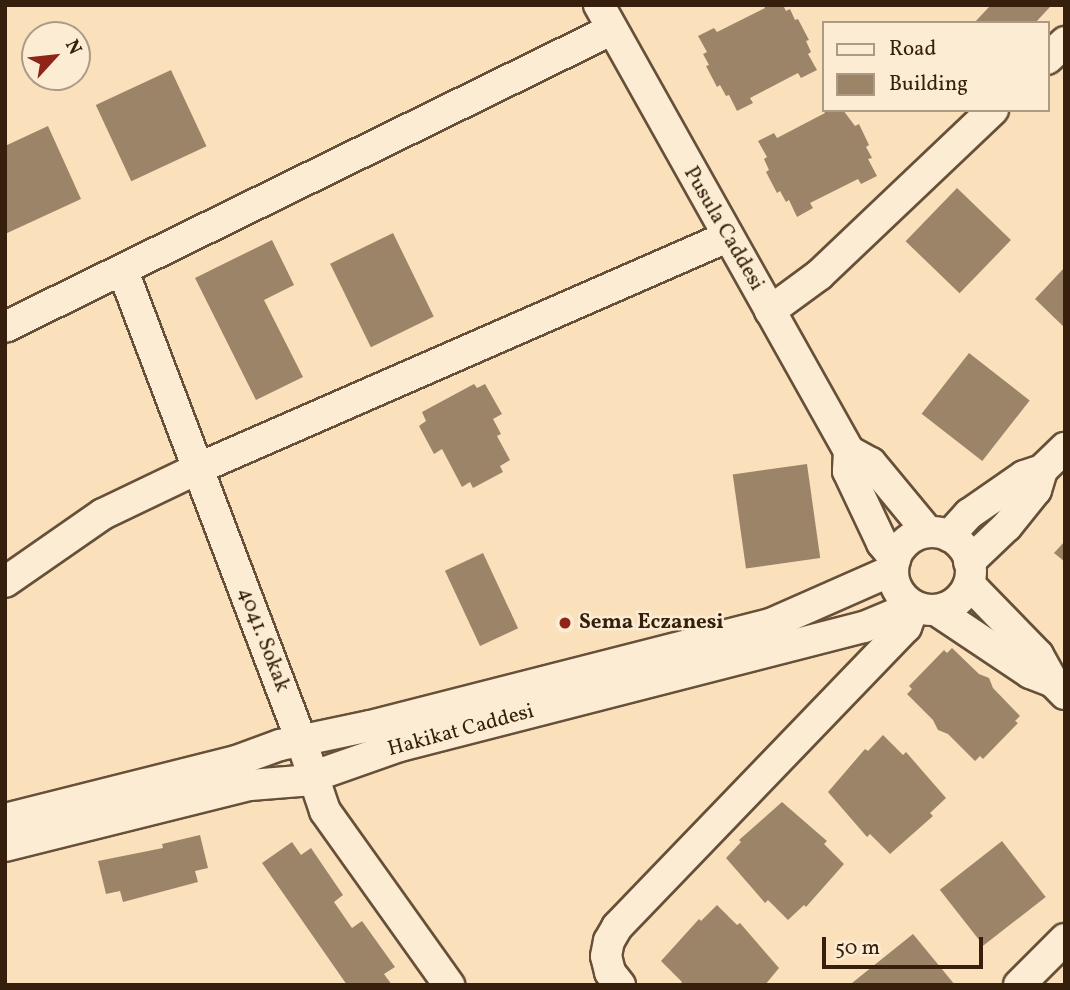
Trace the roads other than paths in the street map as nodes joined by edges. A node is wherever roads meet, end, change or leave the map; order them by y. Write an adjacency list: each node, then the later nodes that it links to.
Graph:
1 (605, 18): 5 (street, Pusula Caddesi); 6 (street)
2 (1065, 42): 3 (street)
3 (1049, 57)
4 (991, 112): 7 (street)
5 (727, 237): 7 (street, Pusula Caddesi); 11 (street)
6 (122, 271): 8 (street); 11 (street, 4041. Sokak)
7 (770, 311): 10 (street, Pusula Caddesi)
8 (5, 327)
9 (1065, 448): 12 (street)
10 (849, 452): 13 (street, Pusula Caddesi); 14 (street, Pusula Caddesi)
11 (199, 468): 16 (street); 19 (street, 4041. Sokak)
12 (1042, 470): 13 (street); 15 (street)
13 (939, 534): 14 (street); 15 (street)
14 (894, 564): 17 (street); 19 (street, Hakikat Caddesi)
15 (969, 573): 17 (street); 18 (street)
16 (5, 582)
17 (925, 608): 18 (street); 20 (street, Hakikat Caddesi); 25 (street)
18 (1059, 688)
19 (301, 740): 20 (street, 4041. Sokak); 21 (street, Hakikat Caddesi)
20 (313, 777): 22 (street, Hakikat Caddesi); 24 (street, 4041. Sokak)
21 (5, 819)
22 (5, 845)
23 (1065, 939): 26 (street)
24 (449, 985)
25 (620, 985)
26 (1019, 985)

